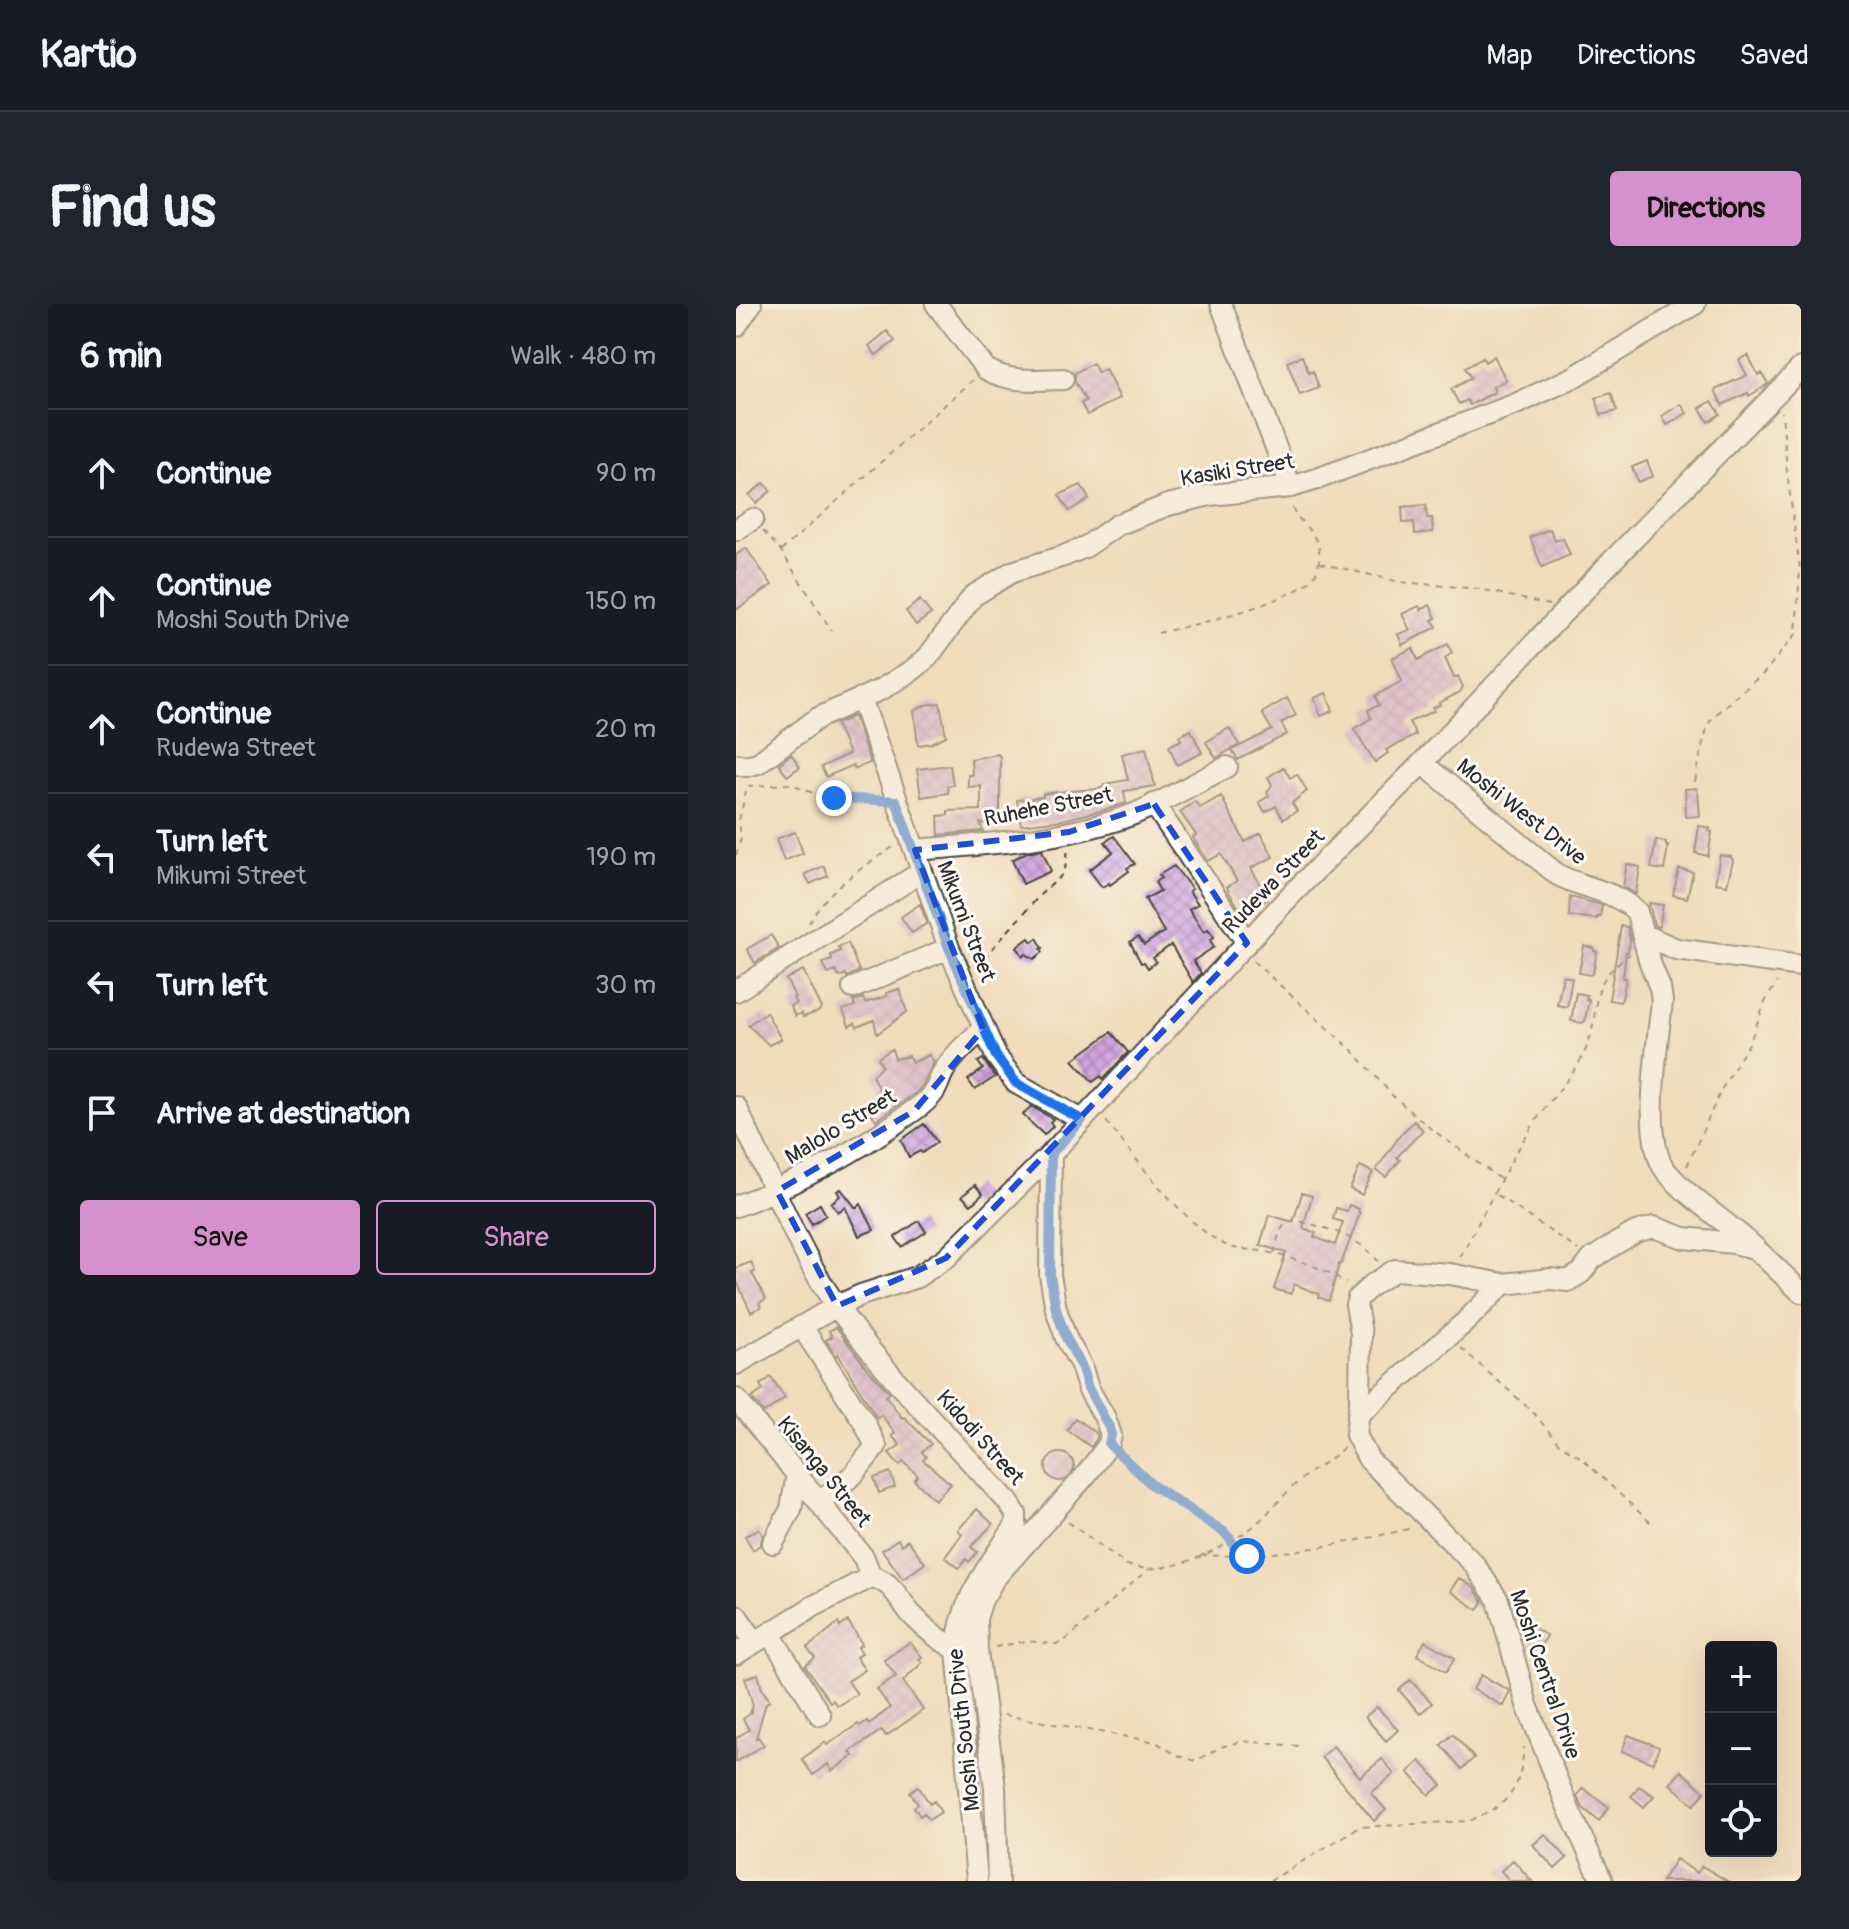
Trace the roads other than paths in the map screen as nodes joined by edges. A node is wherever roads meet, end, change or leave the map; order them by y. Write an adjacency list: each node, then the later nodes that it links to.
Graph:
1 (751, 304): 5 (street)
2 (936, 304): 7 (street)
3 (1221, 304): 8 (street)
4 (1695, 304): 8 (street, Kasiki Street)
5 (736, 326)
6 (1801, 368): 10 (street, Rudewa Street)
7 (1063, 379)
8 (1291, 487): 9 (street, Kasiki Street)
9 (861, 698): 12 (street, Kasiki Street); 14 (street, Mikumi Street)
10 (1422, 763): 16 (street, Moshi West Drive); 17 (street, Rudewa Street)
11 (1227, 767): 13 (street, Ruhehe Street)
12 (743, 772)
13 (1154, 804): 14 (street, Ruhehe Street); 17 (street)
14 (912, 842): 15 (street, Mikumi Street)
15 (921, 872): 18 (street, Mikumi Street); 21 (street)
16 (1643, 940): 19 (street); 28 (street, Moshi West Drive)
17 (1243, 947): 24 (street, Rudewa Street)
18 (949, 948): 20 (street); 22 (street, Mikumi Street)
19 (1794, 965)
20 (853, 988)
21 (736, 991)
22 (983, 1029): 24 (street, Mikumi Street); 26 (street, Malolo Street)
23 (736, 1107): 26 (street, Kidodi Street)
24 (1089, 1114): 25 (street, Rudewa Street)
25 (1051, 1154): 31 (street, Rudewa Street); 42 (street, Moshi South Drive)
26 (777, 1191): 27 (street, Malolo Street); 31 (street, Kidodi Street)
27 (736, 1206)
28 (1755, 1248): 29 (street); 30 (street)
29 (1503, 1284): 35 (street); 35 (street)
30 (1801, 1292)
31 (837, 1306): 32 (street, Rudewa Street); 42 (street, Kidodi Street)
32 (802, 1327): 33 (street, Rudewa Street); 37 (street)
33 (736, 1364)
34 (736, 1399): 36 (street, Kisanga Street)
35 (1357, 1425): 47 (street, Moshi Central Drive)
36 (797, 1474): 37 (street, Kisanga Street); 38 (street)
37 (821, 1501): 39 (street, Kisanga Street)
38 (773, 1543)
39 (871, 1577): 41 (street); 42 (street)
40 (736, 1615): 41 (street)
41 (763, 1638): 43 (street); 44 (street)
42 (967, 1650): 45 (street, Kidodi Street); 46 (street, Moshi South Drive)
43 (736, 1654)
44 (820, 1715)
45 (977, 1881)
46 (998, 1881)
47 (1602, 1881)

